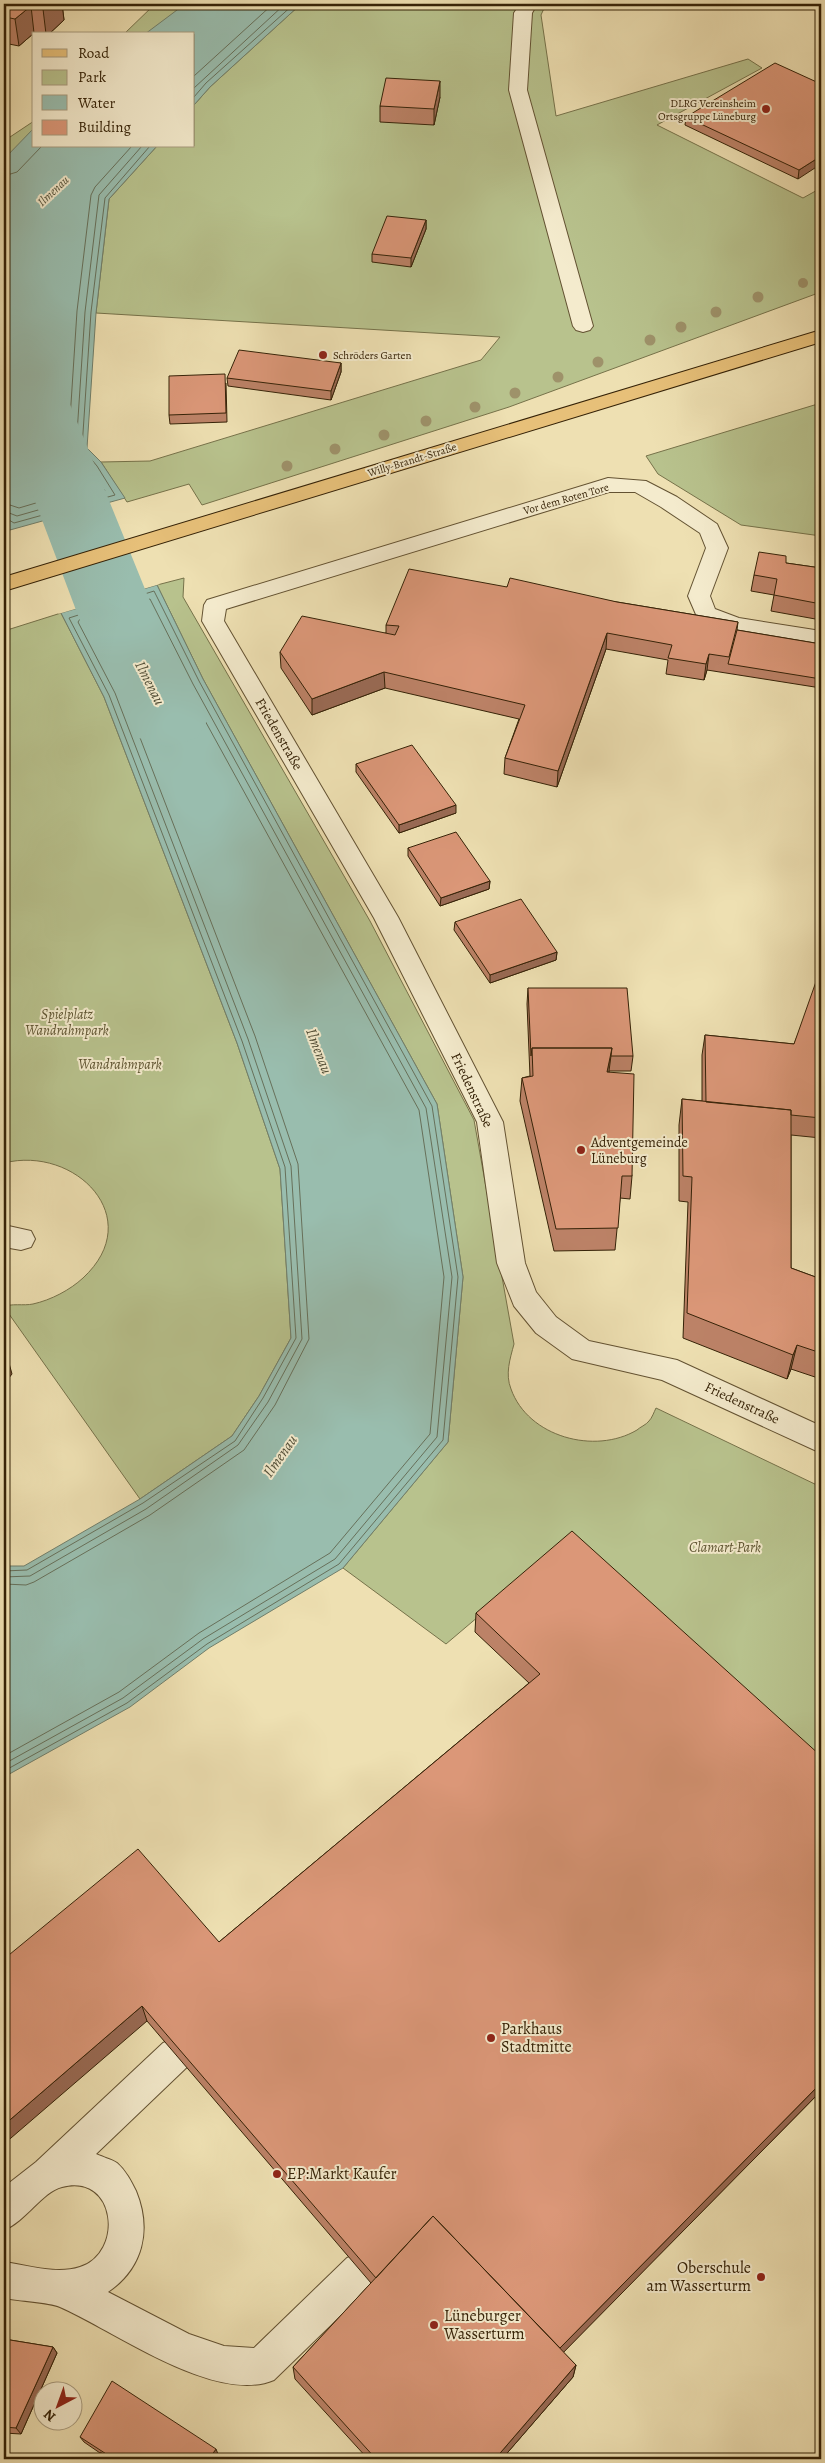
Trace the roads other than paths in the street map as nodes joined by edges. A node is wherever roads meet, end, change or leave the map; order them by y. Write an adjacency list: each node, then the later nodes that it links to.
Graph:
1 (528, 4): 2 (street)
2 (583, 326)
3 (821, 336): 4 (main road, Willy-Brandt-Straße)
4 (4, 584)
5 (215, 604): 6 (street, Vor dem Roten Tore); 7 (street, Friedenstraße)
6 (821, 638)
7 (821, 1440)
8 (176, 2055): 9 (street)
9 (48, 2175): 10 (street); 13 (street)
10 (4, 2212)
11 (360, 2271): 13 (street)
12 (4, 2280): 13 (street)
13 (60, 2288)

